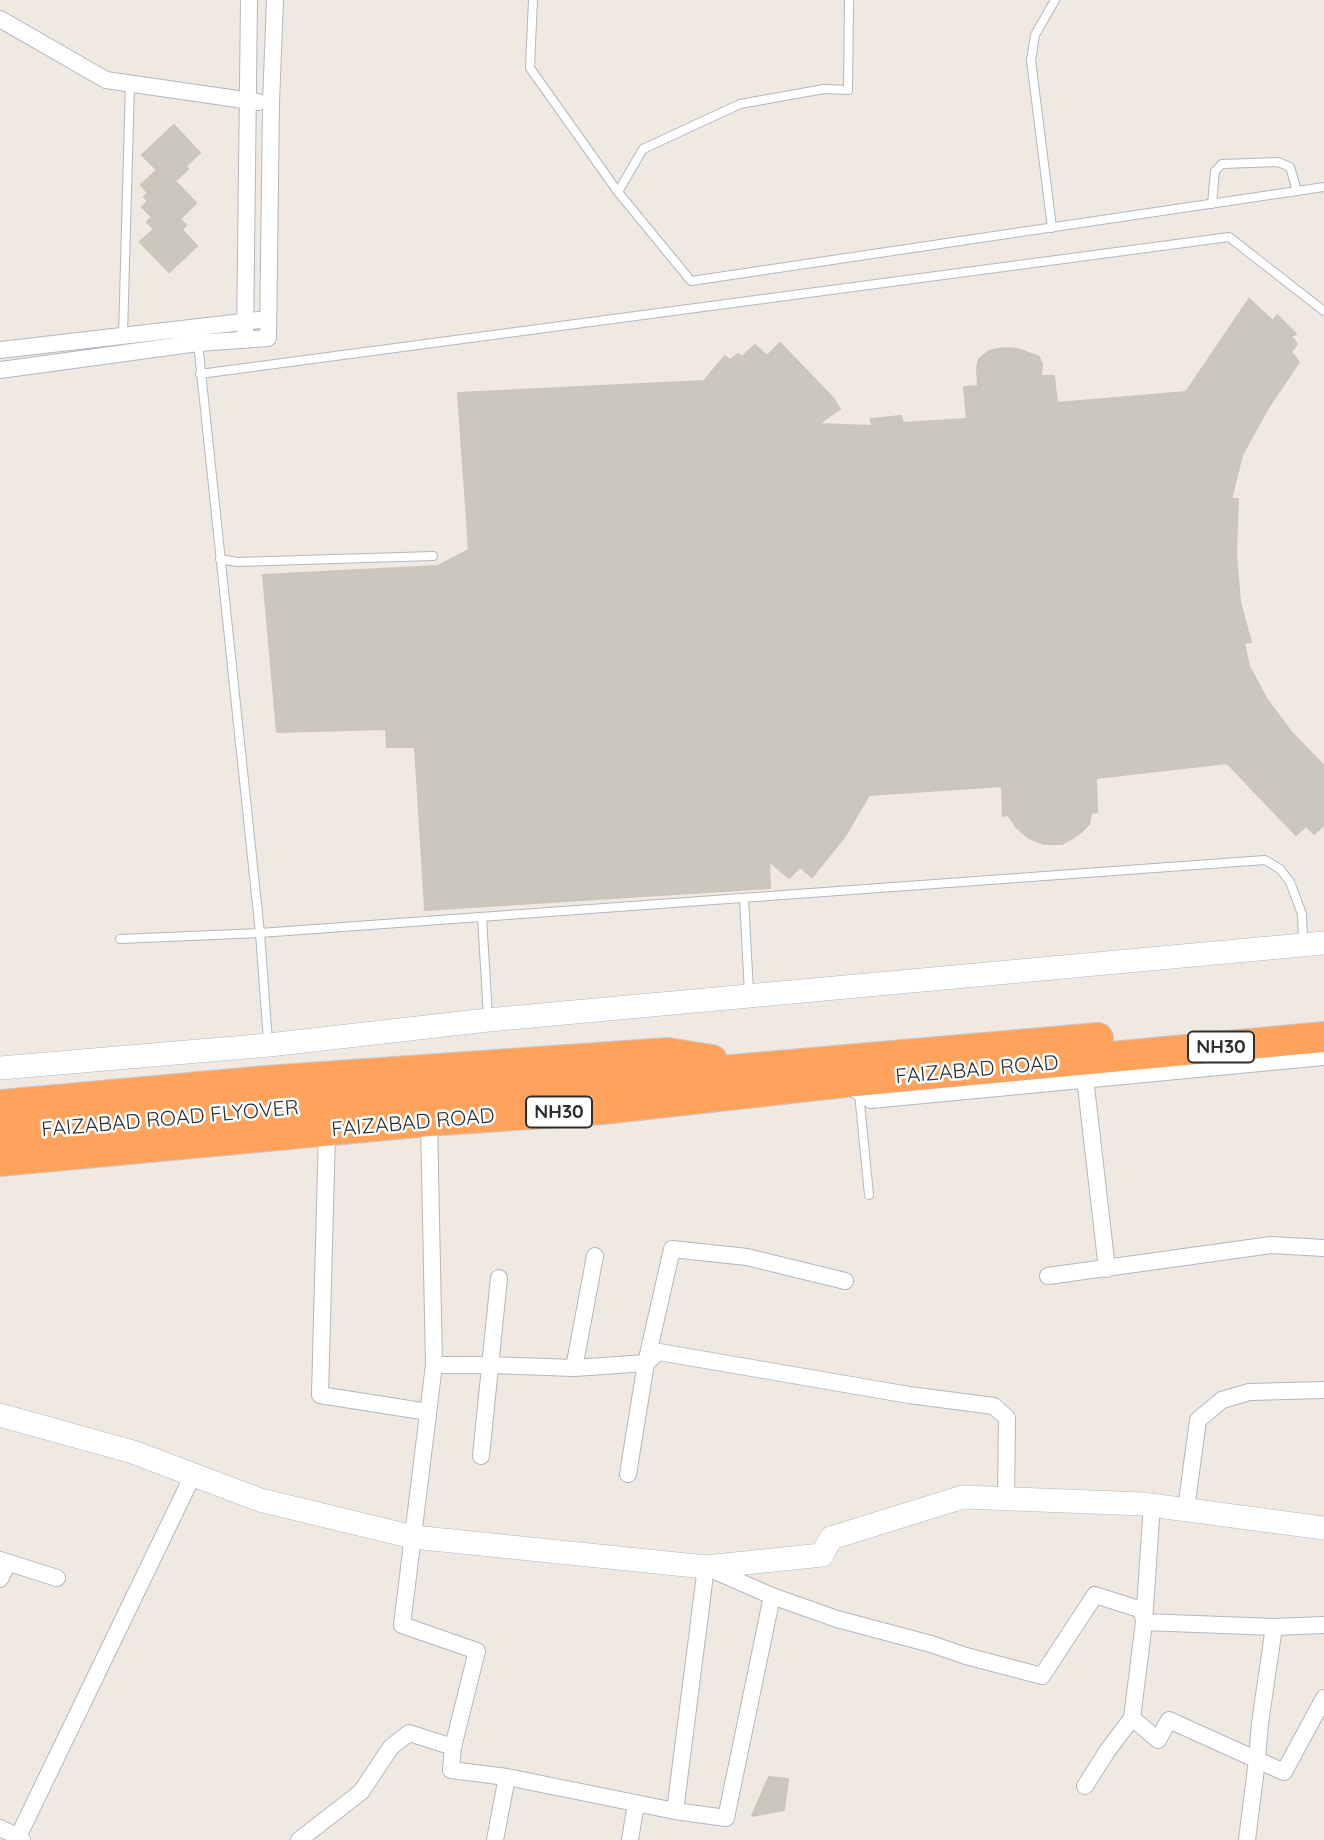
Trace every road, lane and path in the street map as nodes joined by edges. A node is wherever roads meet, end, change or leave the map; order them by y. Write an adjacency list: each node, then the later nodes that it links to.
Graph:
1 (249, 0): 8 (street)
2 (275, 0): 9 (street)
3 (533, 0): 11 (lane)
4 (849, 0): 11 (lane)
5 (1055, 0): 14 (lane)
6 (0, 19): 7 (street)
7 (130, 83): 8 (street); 18 (lane)
8 (248, 102): 9 (street); 17 (street)
9 (271, 103): 16 (street)
10 (1324, 187): 12 (lane)
11 (618, 191): 14 (lane)
12 (1297, 191): 13 (lane); 13 (lane)
13 (1212, 204): 14 (lane)
14 (1052, 228)
15 (1324, 311): 23 (lane)
16 (268, 319): 17 (street); 19 (street)
17 (245, 322): 18 (street); 19 (street)
18 (123, 336): 21 (street)
19 (245, 340): 20 (street)
20 (198, 344): 22 (street); 23 (lane)
21 (0, 350)
22 (0, 370)
23 (200, 374): 25 (lane)
24 (433, 556): 25 (lane)
25 (220, 559): 28 (lane)
26 (744, 898): 27 (lane); 30 (lane); 31 (lane)
27 (482, 917): 28 (lane); 32 (lane)
28 (260, 933): 29 (lane); 35 (lane)
29 (120, 939)
30 (1314, 944): 31 (street)
31 (749, 996): 32 (street)
32 (488, 1020): 35 (street)
33 (1324, 1020): 37 (highway, FAIZABAD ROAD / NH30)
34 (1324, 1037): 39 (highway, FAIZABAD ROAD / NH30)
35 (269, 1045): 38 (street)
36 (1324, 1056): 39 (street)
37 (758, 1067): 41 (highway, NH30); 44 (highway, FAIZABAD ROAD FLYOVER)
38 (0, 1068)
39 (1084, 1070): 40 (highway, FAIZABAD ROAD / NH30); 49 (street)
40 (852, 1087): 42 (highway, FAIZABAD ROAD / NH30); 46 (lane)
41 (0, 1105)
42 (429, 1121): 43 (highway, FAIZABAD ROAD / NH30); 54 (street)
43 (327, 1130): 45 (highway, FAIZABAD ROAD / NH30); 58 (street)
44 (0, 1134)
45 (0, 1161)
46 (869, 1195)
47 (1324, 1248): 49 (street)
48 (595, 1256): 56 (street)
49 (1107, 1269): 50 (street)
50 (1048, 1276)
51 (499, 1279): 55 (street)
52 (845, 1280): 53 (street)
53 (646, 1363): 56 (street); 61 (street); 63 (street)
54 (434, 1365): 55 (street); 58 (street)
55 (491, 1365): 56 (street); 60 (street)
56 (574, 1368)
57 (1324, 1390): 65 (street)
58 (428, 1412): 67 (street)
59 (0, 1415): 62 (street)
60 (481, 1456)
61 (628, 1474)
62 (193, 1475): 67 (street); 85 (street)
63 (1006, 1499): 64 (street); 69 (street)
64 (1152, 1505): 65 (street); 73 (street)
65 (1186, 1509): 66 (street)
66 (1324, 1528)
67 (414, 1537): 69 (street); 78 (street)
68 (4, 1562): 70 (street); 71 (street)
69 (706, 1567): 72 (street); 83 (street)
70 (57, 1578)
71 (0, 1579)
72 (772, 1596): 73 (street); 83 (street)
73 (1144, 1622): 75 (street); 77 (street)
74 (1324, 1625): 75 (street)
75 (1274, 1627): 79 (street)
76 (1324, 1698): 79 (street)
77 (1132, 1718): 79 (street); 81 (street)
78 (453, 1747): 80 (street); 86 (street)
79 (1257, 1760): 89 (street)
80 (507, 1777): 82 (street); 87 (street)
81 (1085, 1786)
82 (636, 1803): 83 (street); 88 (street)
83 (675, 1811)
84 (0, 1828): 85 (street)
85 (20, 1839)
86 (299, 1840)
87 (495, 1840)
88 (630, 1840)
89 (1247, 1840)

